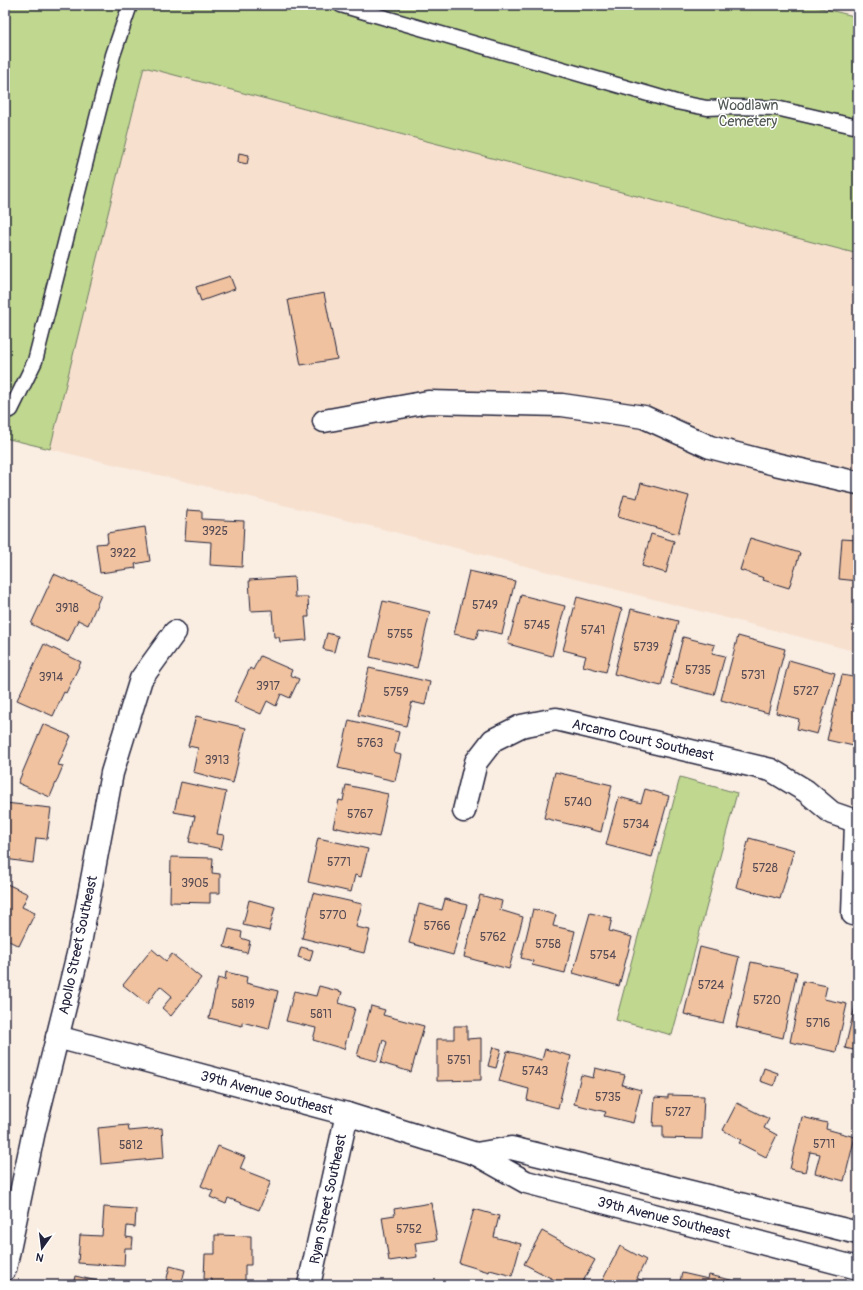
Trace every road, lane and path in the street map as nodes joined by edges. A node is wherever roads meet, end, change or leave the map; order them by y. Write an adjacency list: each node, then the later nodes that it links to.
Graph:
1 (130, 5): 4 (lane)
2 (341, 5): 3 (lane)
3 (858, 127)
4 (11, 410)
5 (324, 421): 6 (street)
6 (858, 483)
7 (174, 632): 11 (street, Apollo Street Southeast)
8 (464, 811): 9 (street, Arcarro Court Southeast)
9 (857, 822): 10 (street)
10 (853, 914)
11 (57, 1037): 12 (street, 39th Avenue Southeast); 16 (street, Apollo Street Southeast)
12 (347, 1114): 13 (street, 39th Avenue Southeast); 17 (street, Ryan Street Southeast)
13 (476, 1154): 14 (street, 39th Avenue Southeast); 15 (street, 39th Avenue Southeast)
14 (858, 1233)
15 (858, 1268)
16 (5, 1269)
17 (309, 1285)

